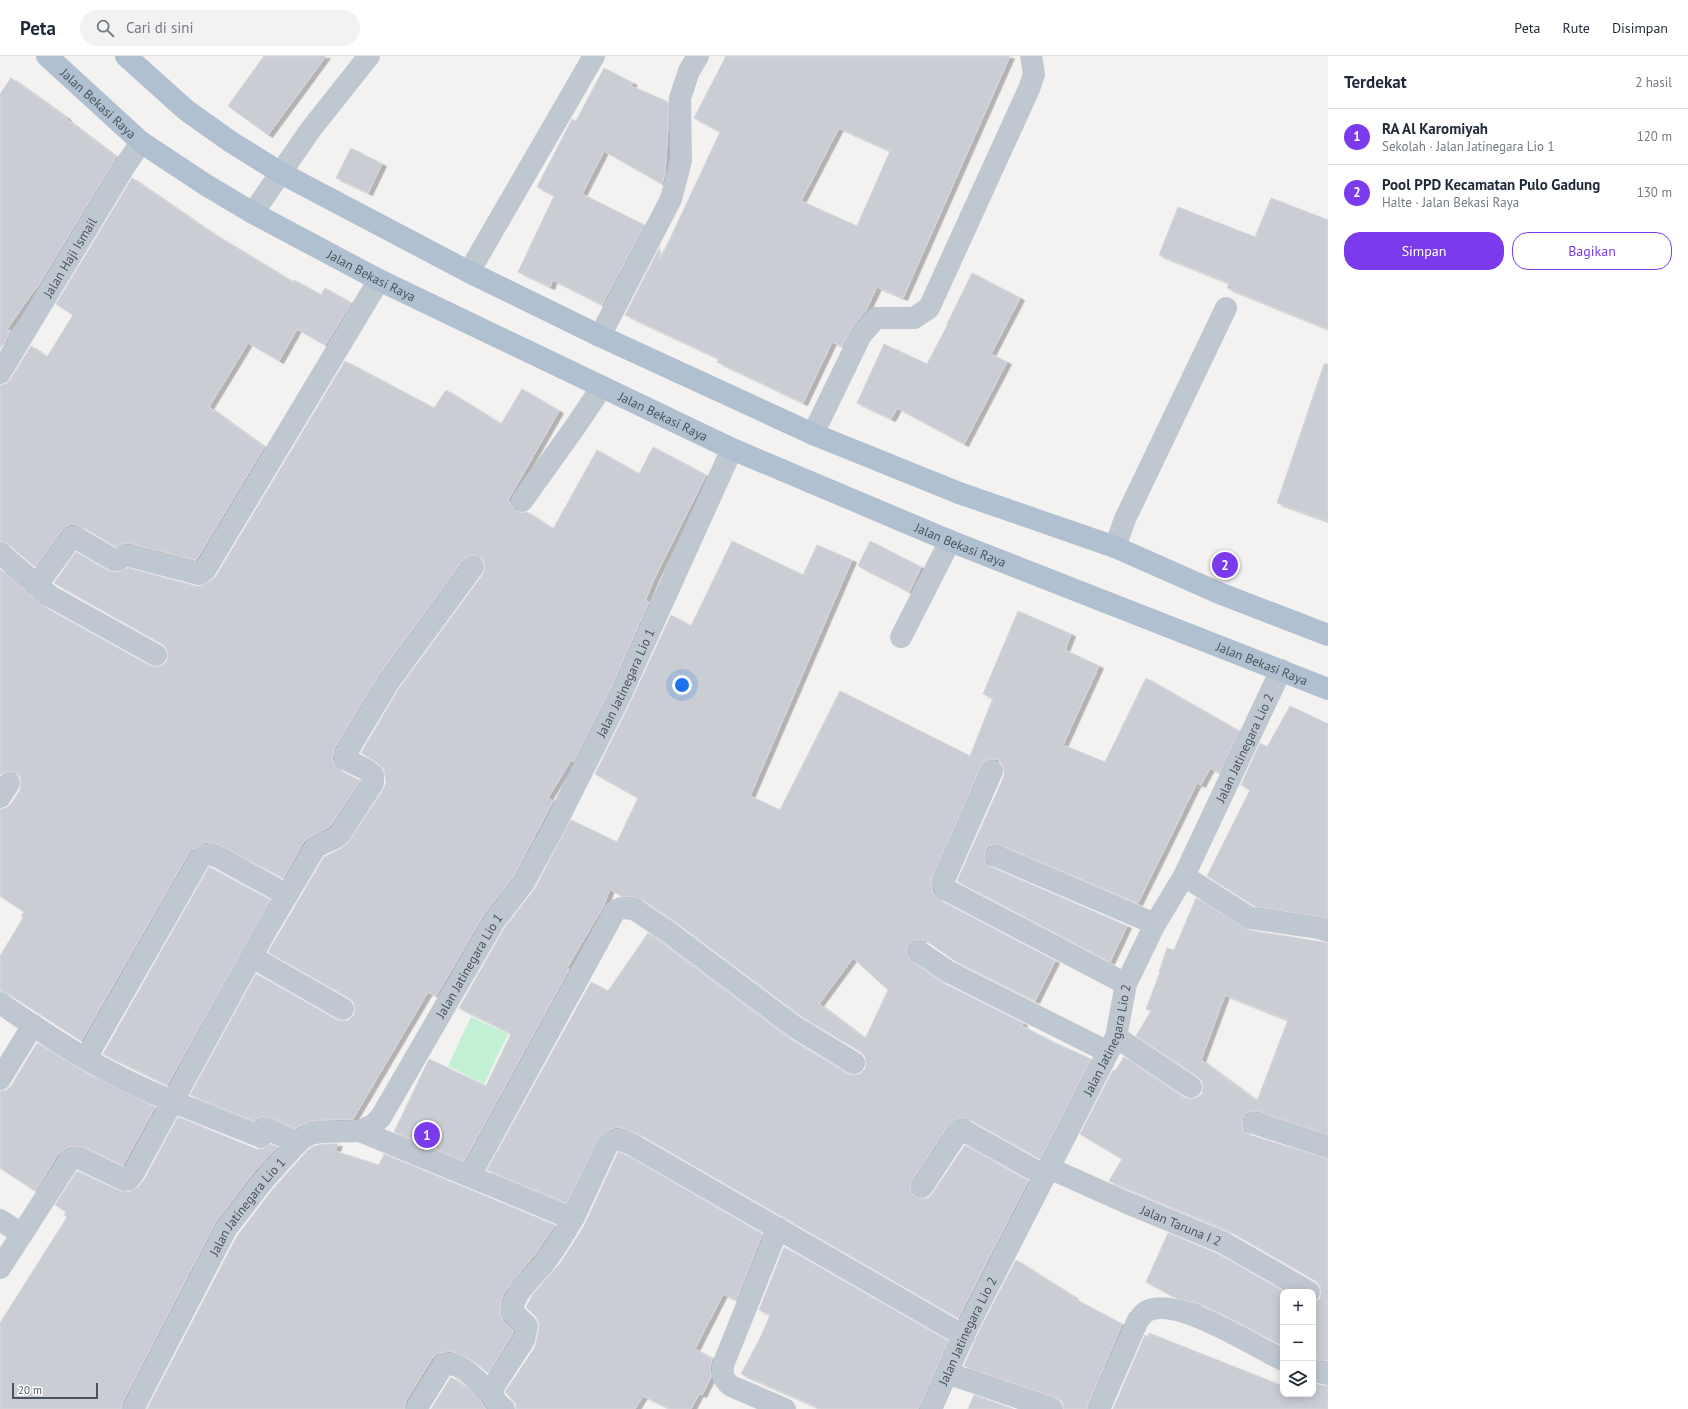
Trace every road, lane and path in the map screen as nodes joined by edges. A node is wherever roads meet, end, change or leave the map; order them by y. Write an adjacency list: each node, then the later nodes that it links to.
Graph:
1 (47, 56): 7 (main road, Jalan Bekasi Raya)
2 (126, 56): 8 (main road)
3 (369, 56): 8 (street)
4 (594, 56): 10 (street)
5 (698, 56): 13 (street)
6 (1031, 56): 16 (street)
7 (141, 142): 9 (main road, Jalan Bekasi Raya); 14 (street, Jalan Haji Ismail)
8 (280, 173): 9 (street); 10 (main road)
9 (253, 213): 11 (main road, Jalan Bekasi Raya)
10 (469, 272): 13 (main road)
11 (379, 280): 15 (main road, Jalan Bekasi Raya); 23 (street)
12 (1226, 308): 20 (street)
13 (600, 336): 16 (main road)
14 (0, 373)
15 (602, 386): 17 (main road, Jalan Bekasi Raya); 18 (street)
16 (813, 434): 20 (main road)
17 (732, 449): 19 (main road, Jalan Bekasi Raya); 48 (street, Jalan Jatinegara Lio 1)
18 (522, 501)
19 (950, 541): 25 (street); 27 (main road, Jalan Bekasi Raya)
20 (1115, 547): 24 (main road)
21 (0, 553): 23 (street)
22 (472, 567): 32 (street)
23 (37, 585): 26 (street)
24 (1328, 635)
25 (901, 636)
26 (156, 655)
27 (1281, 670): 28 (main road, Jalan Bekasi Raya); 31 (street, Jalan Jatinegara Lio 2)
28 (1328, 689)
29 (992, 771): 37 (street)
30 (996, 856): 33 (street)
31 (1184, 876): 33 (street, Jalan Jatinegara Lio 2); 34 (street)
32 (287, 895): 36 (street); 42 (street)
33 (1155, 924): 37 (street, Jalan Jatinegara Lio 2)
34 (1328, 931)
35 (918, 951): 41 (street)
36 (252, 956): 39 (street); 46 (street)
37 (1126, 984): 41 (street, Jalan Jatinegara Lio 2)
38 (0, 1003): 40 (street)
39 (343, 1009)
40 (33, 1025): 42 (street); 44 (street)
41 (1112, 1045): 45 (street); 51 (street, Jalan Jatinegara Lio 2)
42 (86, 1058): 46 (street)
43 (854, 1063): 52 (street)
44 (0, 1079)
45 (1191, 1087)
46 (173, 1101): 49 (street); 57 (street)
47 (1254, 1123): 50 (street)
48 (360, 1131): 49 (street, Jalan Jatinegara Lio 1); 52 (street)
49 (298, 1143): 66 (street, Jalan Jatinegara Lio 1)
50 (1328, 1147)
51 (1047, 1172): 53 (street, Jalan Taruna I 2); 59 (street, Jalan Taruna I 2); 60 (street, Jalan Jatinegara Lio 2)
52 (470, 1176): 54 (street)
53 (922, 1187)
54 (573, 1219): 56 (street); 65 (street)
55 (0, 1220): 57 (street)
56 (778, 1228): 60 (street); 69 (street)
57 (22, 1234): 58 (street)
58 (0, 1268)
59 (1304, 1289)
60 (964, 1336): 63 (street, Jalan Jatinegara Lio 2)
61 (1280, 1358): 72 (street)
62 (1316, 1372): 64 (street)
63 (947, 1373): 70 (street, Jalan Jatinegara Lio 2); 71 (street)
64 (1328, 1374)
65 (490, 1392): 67 (street); 68 (street)
66 (133, 1409)
67 (416, 1409)
68 (504, 1409)
69 (785, 1409)
70 (931, 1409)
71 (1052, 1409)
72 (1099, 1409)

